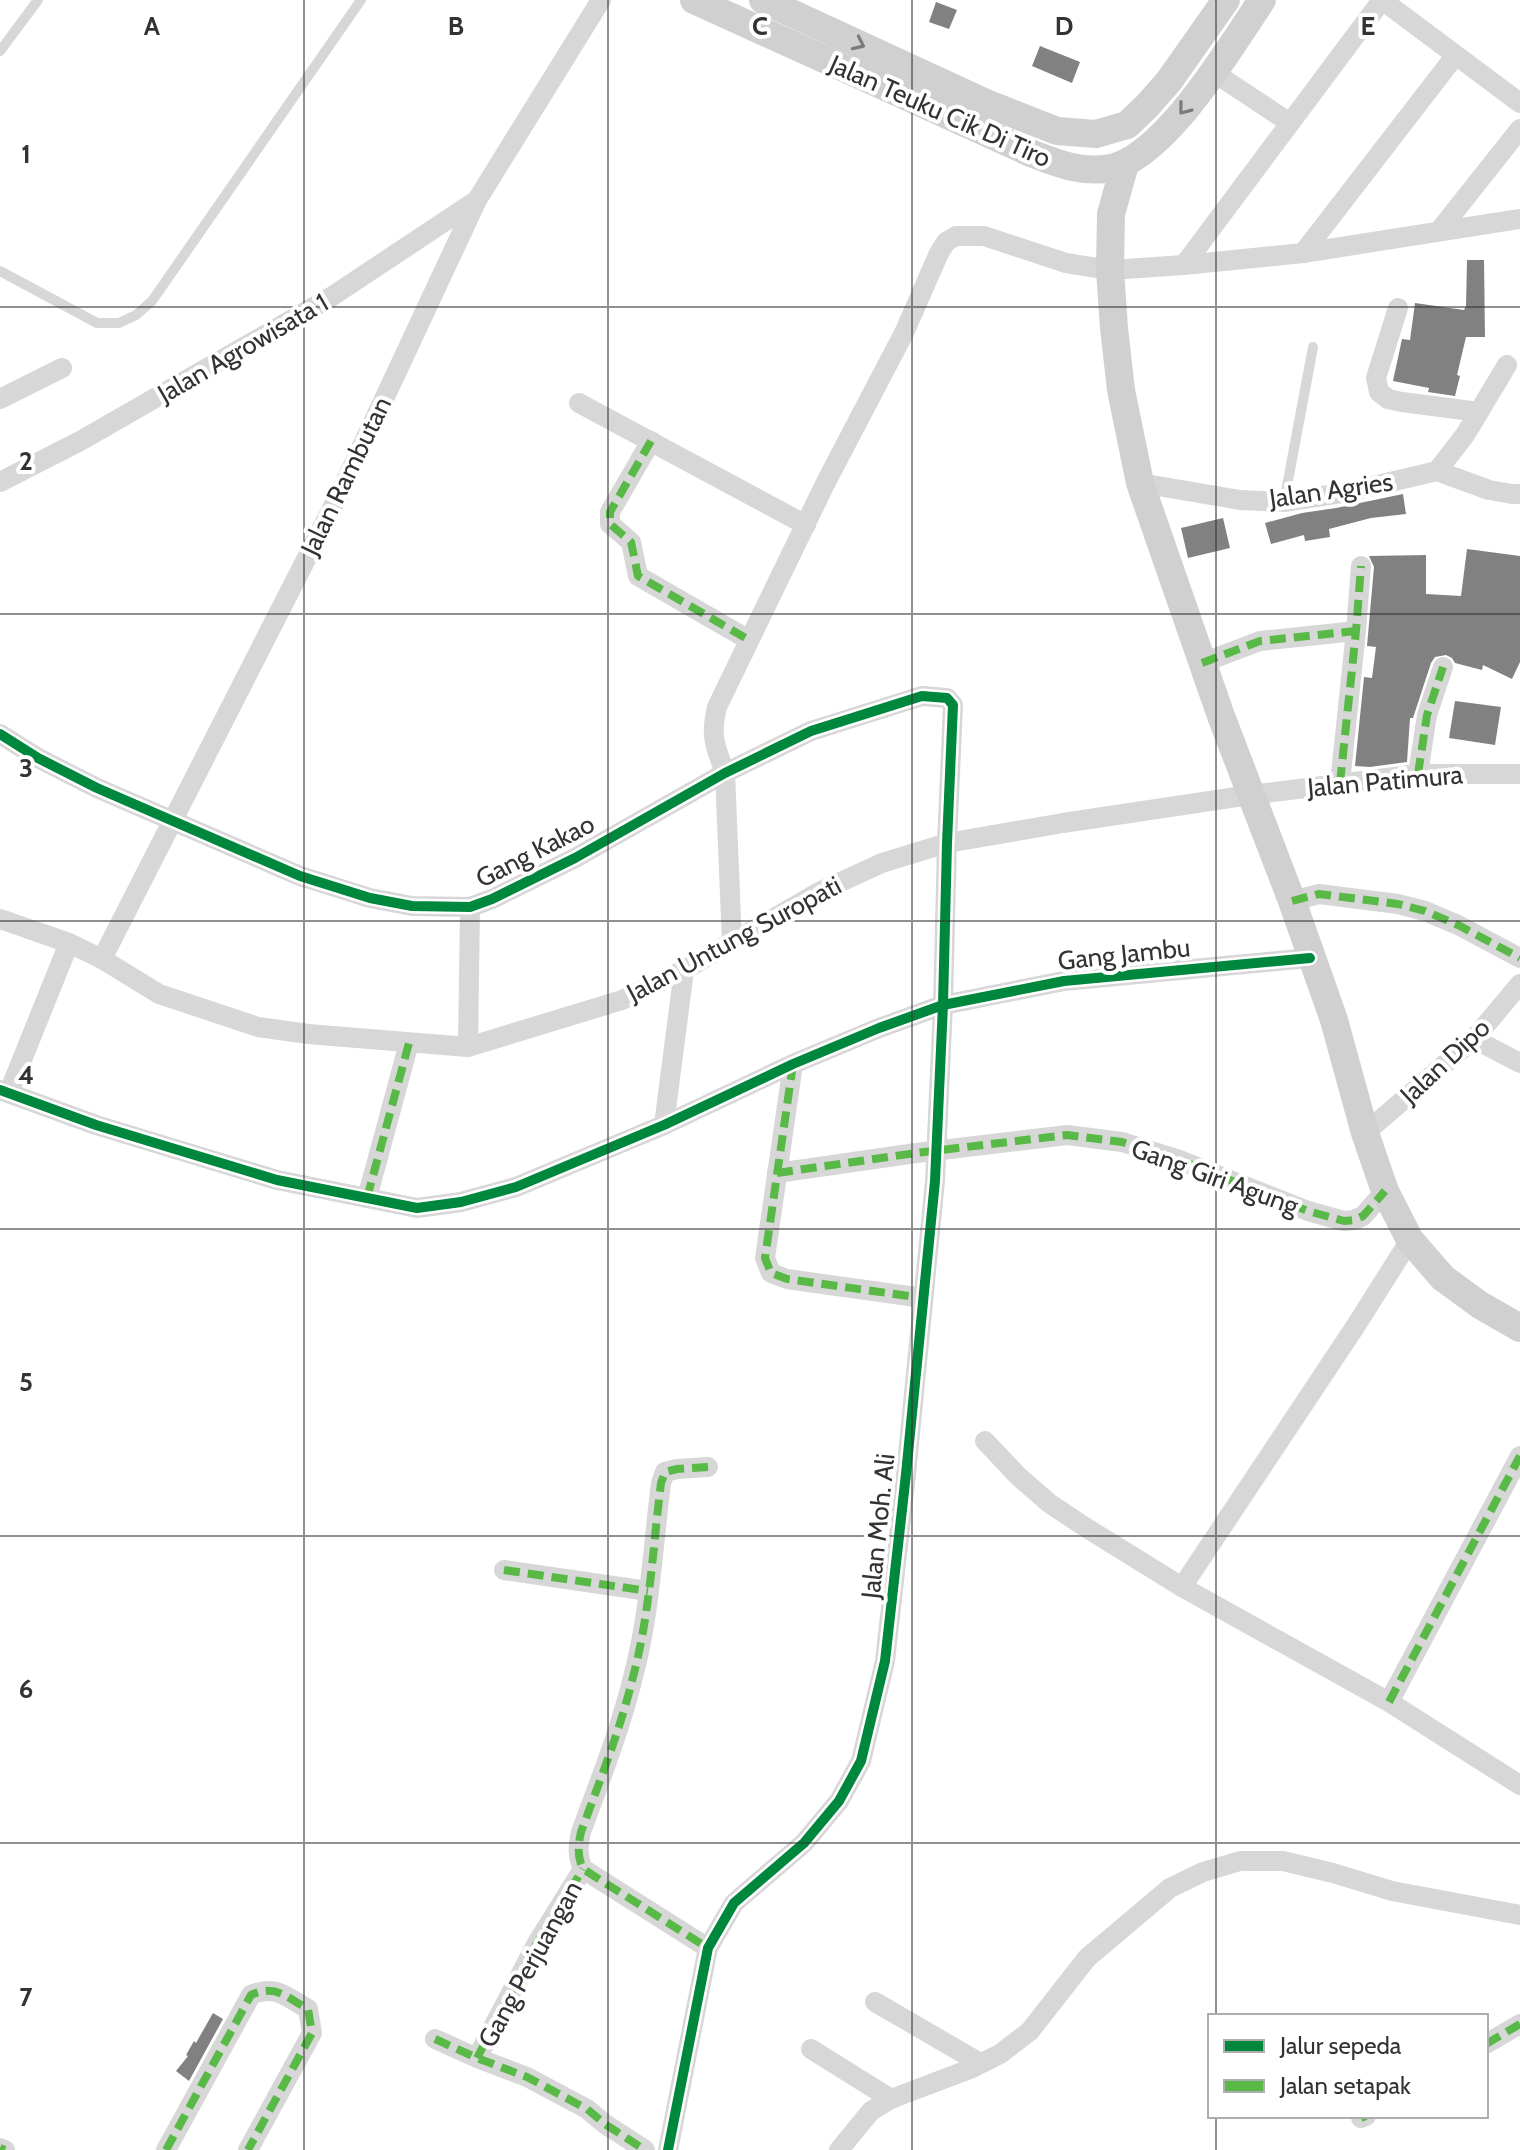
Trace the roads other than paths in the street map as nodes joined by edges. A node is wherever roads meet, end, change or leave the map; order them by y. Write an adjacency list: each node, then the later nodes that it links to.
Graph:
1 (38, 0): 11 (lane)
2 (361, 0): 27 (lane)
3 (601, 0): 20 (street, Jalan Rambutan)
4 (694, 0): 9 (street, Jalan Teuku Cik Di Tiro)
5 (762, 0): 9 (street); 10 (street, Jalan Teuku Cik Di Tiro)
6 (1226, 0): 10 (street, Jalan Teuku Cik Di Tiro, one-way to 6)
7 (1262, 0): 14 (street, Jalan Teuku Cik Di Tiro)
8 (1382, 0): 13 (street); 16 (street)
9 (744, 24): 12 (street, Jalan Teuku Cik Di Tiro)
10 (823, 27): 12 (street)
11 (0, 51)
12 (812, 55): 19 (street, Jalan Teuku Cik Di Tiro)
13 (1455, 56): 15 (street); 24 (street)
14 (1213, 72): 16 (street); 18 (street, Jalan Teuku Cik Di Tiro, one-way to 18)
15 (1520, 103)
16 (1290, 123): 25 (street)
17 (1520, 129): 23 (street)
18 (1125, 164): 19 (street, Jalan Teuku Cik Di Tiro); 21 (street)
19 (1088, 169): 21 (street)
20 (477, 200): 37 (street, Jalan Agrowisata 1); 53 (street, Jalan Rambutan)
21 (1111, 214): 26 (street)
22 (1520, 219): 23 (street)
23 (1439, 231): 24 (street)
24 (1303, 253): 25 (street)
25 (1184, 265): 26 (street)
26 (1110, 270): 38 (street); 41 (street)
27 (0, 271)
28 (1398, 308): 34 (street)
29 (1313, 347): 40 (lane)
30 (1507, 365): 34 (street)
31 (62, 368): 32 (street)
32 (0, 399)
33 (579, 403): 35 (street)
34 (1479, 412): 36 (street)
35 (651, 441): 41 (street); 44 (street)
36 (1437, 471): 39 (street); 40 (street, Jalan Agries)
37 (0, 482)
38 (1140, 483): 40 (street, Jalan Agries); 45 (street)
39 (1520, 494)
40 (1284, 502)
41 (806, 525): 44 (street)
42 (1361, 566): 43 (street)
43 (1356, 631): 45 (street); 51 (street)
44 (749, 640): 48 (street)
45 (1202, 663): 52 (street)
46 (1443, 667): 49 (street)
47 (0, 734): 53 (street, Gang Kakao)
48 (725, 773): 54 (street, Gang Kakao); 56 (street, Gang Kakao); 59 (street)
49 (1418, 774): 50 (street, Jalan Patimura); 51 (street, Jalan Patimura)
50 (1520, 774)
51 (1340, 783): 52 (street, Jalan Patimura)
52 (1250, 795): 54 (street, Jalan Untung Suropati); 55 (street)
53 (171, 821): 56 (street, Gang Kakao); 62 (street, Jalan Rambutan)
54 (947, 843): 59 (street, Jalan Untung Suropati); 65 (street, Jalan Moh. Ali)
55 (1292, 901): 60 (street); 61 (street)
56 (470, 907): 68 (street)
57 (0, 919): 58 (street, Jalan Untung Suropati)
58 (69, 943): 62 (street, Jalan Untung Suropati); 71 (street)
59 (732, 943): 63 (street, Jalan Untung Suropati)
60 (1310, 958): 65 (street, Gang Jambu); 73 (street)
61 (1520, 958)
62 (102, 959): 67 (street, Jalan Untung Suropati)
63 (684, 970): 68 (street, Jalan Untung Suropati); 72 (street)
64 (1520, 984): 66 (street, Jalan Dipo)
65 (943, 1005): 70 (street, Gang Jambu); 74 (street, Jalan Moh. Ali)
66 (1474, 1039): 69 (street); 73 (street, Jalan Dipo)
67 (409, 1043): 68 (street, Jalan Untung Suropati); 77 (street)
68 (468, 1047)
69 (1520, 1063)
70 (793, 1064): 72 (street, Gang Jambu); 75 (street)
71 (5, 1091): 77 (street, Gang Jambu)
72 (664, 1125): 77 (street, Gang Jambu)
73 (1365, 1133): 76 (street)
74 (936, 1152): 75 (street, Gang Giri Agung); 76 (street, Gang Giri Agung); 79 (street, Jalan Moh. Ali)
75 (777, 1173): 79 (street)
76 (1385, 1191): 78 (street)
77 (367, 1198)
78 (1410, 1240): 80 (street); 85 (street)
79 (923, 1298): 91 (street, Jalan Moh. Ali)
80 (1520, 1328)
81 (985, 1441): 85 (street)
82 (1520, 1456): 87 (street)
83 (708, 1467): 86 (street)
84 (504, 1570): 86 (street)
85 (1182, 1587): 87 (street)
86 (648, 1591): 89 (street)
87 (1389, 1702): 88 (street)
88 (1520, 1785)
89 (583, 1869): 91 (street); 97 (street, Gang Perjuangan)
90 (1520, 1915): 98 (street)
91 (708, 1948): 103 (street, Jalan Moh. Ali)
92 (875, 2002): 98 (street)
93 (1520, 2024): 95 (street)
94 (435, 2039): 97 (street)
95 (1488, 2043)
96 (811, 2049): 99 (street)
97 (477, 2058): 102 (street)
98 (980, 2063): 99 (street)
99 (891, 2099): 104 (street)
100 (166, 2150): 101 (street)
101 (248, 2150)
102 (645, 2150)
103 (668, 2150)
104 (839, 2150)

